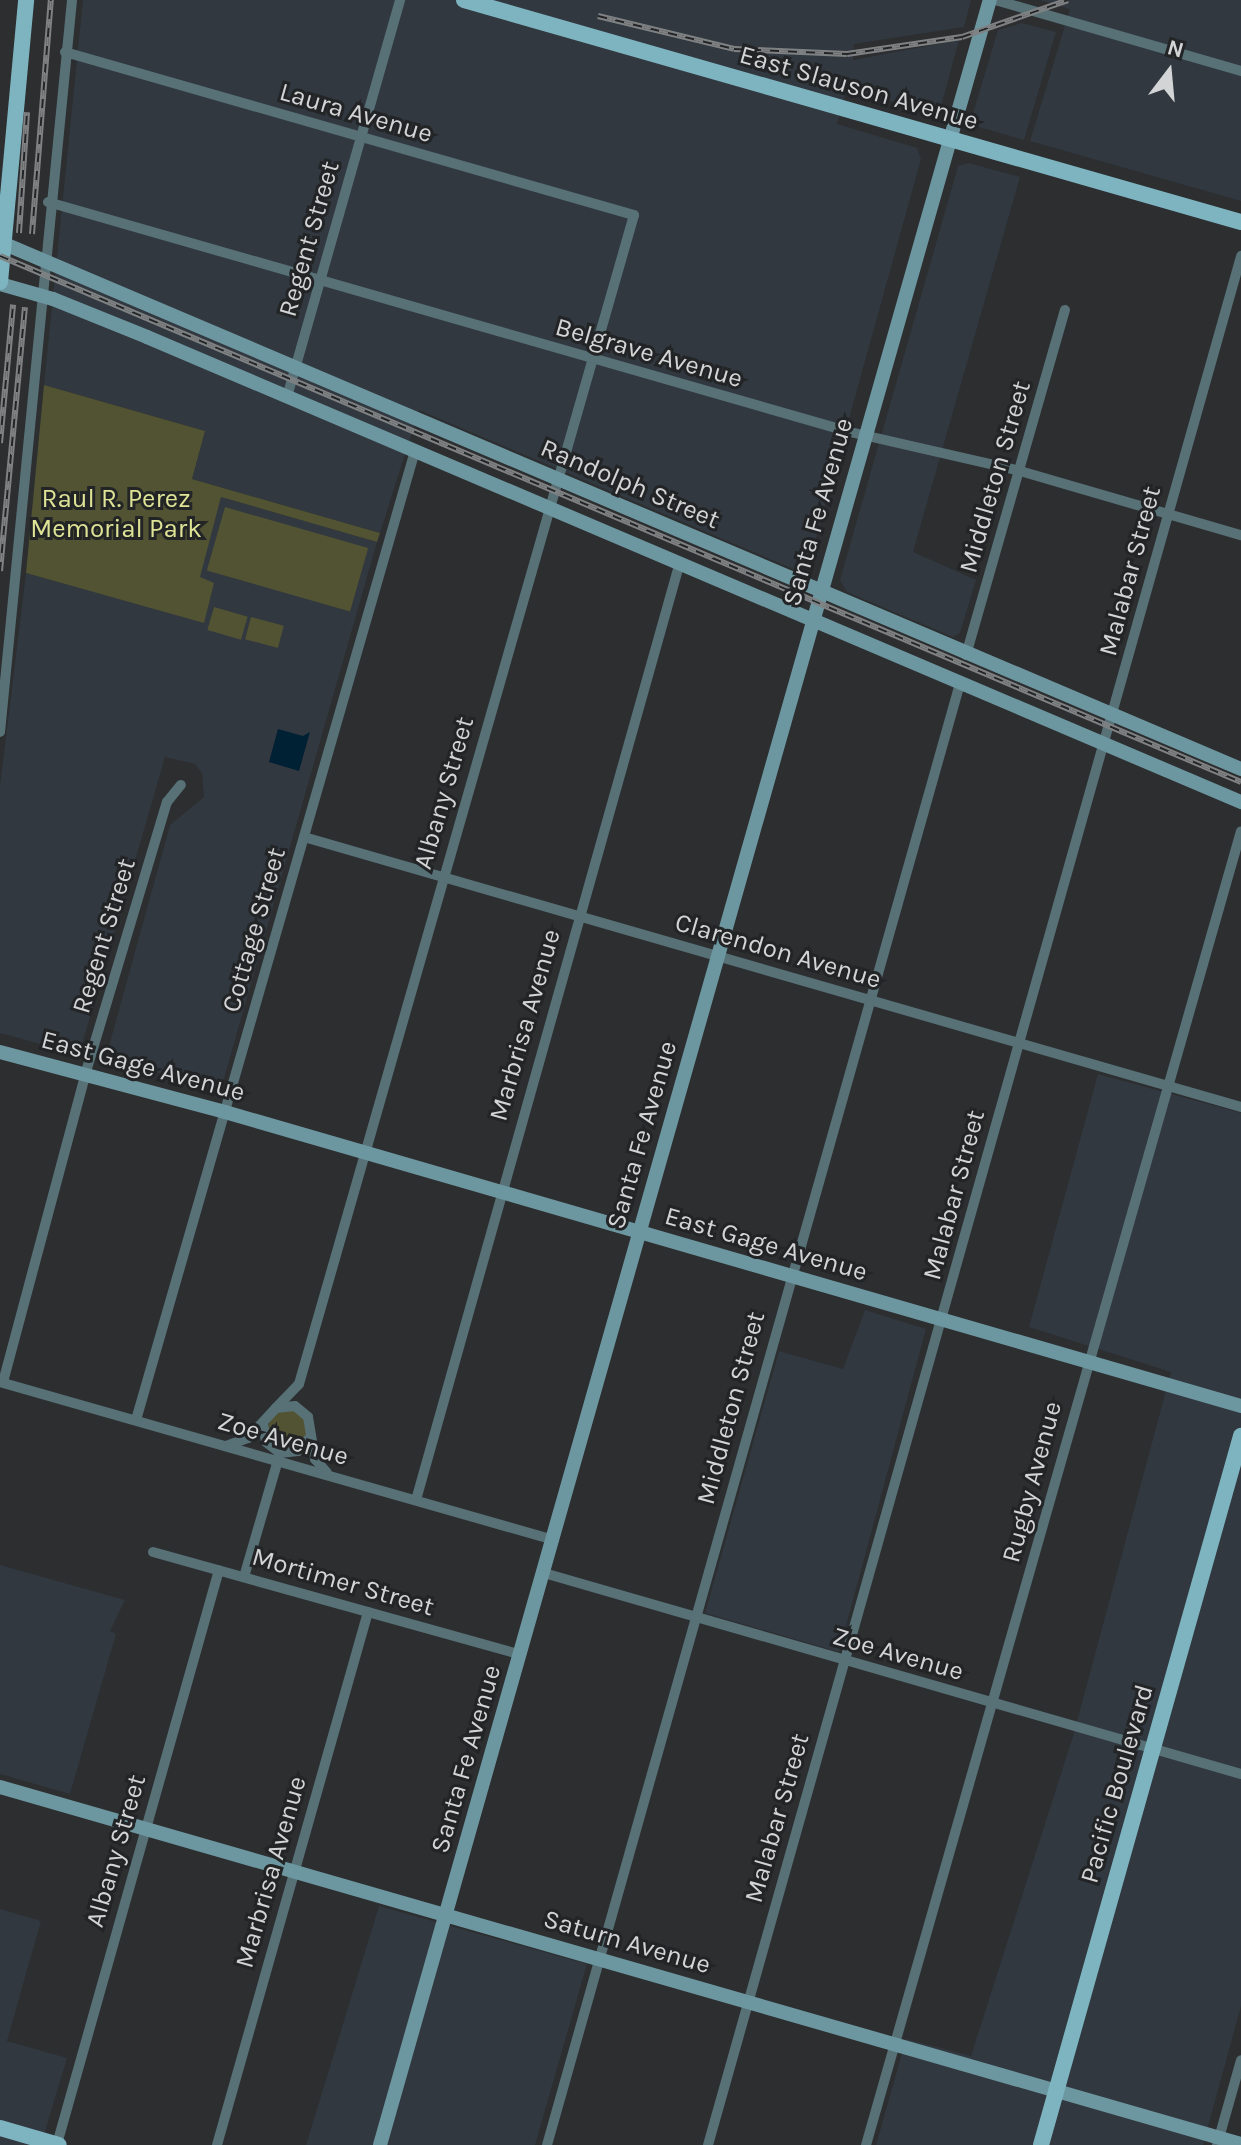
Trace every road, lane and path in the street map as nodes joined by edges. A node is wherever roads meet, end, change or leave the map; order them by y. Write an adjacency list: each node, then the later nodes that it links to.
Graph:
1 (26, 0): 13 (main road)
2 (72, 0): 6 (street)
3 (400, 0): 8 (street, Regent Street)
4 (464, 0): 9 (main road, East Slauson Avenue)
5 (992, 0): 7 (street); 9 (street, Santa Fe Avenue)
6 (65, 52): 8 (street, Laura Avenue); 10 (street)
7 (1241, 71)
8 (361, 137): 11 (street, Laura Avenue); 16 (street, Regent Street)
9 (950, 139): 12 (main road, East Slauson Avenue); 23 (street, Santa Fe Avenue)
10 (48, 202): 15 (street); 16 (street, Belgrave Avenue)
11 (634, 215): 20 (street, Albany Street)
12 (1241, 222)
13 (2, 243): 15 (street, Randolph Street); 17 (main road)
14 (1241, 256): 28 (street, Malabar Street)
15 (43, 262): 18 (street); 21 (street, Randolph Street)
16 (320, 282): 20 (street, Belgrave Avenue); 21 (street, Regent Street)
17 (0, 283): 18 (street, Randolph Street)
18 (41, 296): 22 (street, Randolph Street); 36 (street)
19 (1065, 310): 25 (street, Middleton Street)
20 (594, 360): 23 (street, Belgrave Avenue); 26 (street, Albany Street)
21 (295, 369): 22 (street, Regent Street); 26 (street, Randolph Street)
22 (287, 397): 24 (street, Randolph Street)
23 (865, 435): 25 (street, Belgrave Avenue); 31 (street, Santa Fe Avenue)
24 (415, 451): 27 (street, Randolph Street); 42 (street, Cottage Street)
25 (1020, 471): 28 (street, Belgrave Avenue); 33 (street, Middleton Street)
26 (560, 480): 27 (street, Albany Street); 31 (street, Randolph Street)
27 (549, 507): 30 (street, Randolph Street); 43 (street, Albany Street)
28 (1168, 513): 29 (street, Belgrave Avenue); 35 (street, Malabar Street)
29 (1241, 535)
30 (680, 562): 32 (street, Randolph Street); 44 (street, Marbrisa Avenue)
31 (822, 591): 32 (street, Santa Fe Avenue); 33 (street, Randolph Street)
32 (812, 621): 34 (street, Randolph Street); 45 (street, Santa Fe Avenue)
33 (966, 655): 35 (street, Randolph Street)
34 (960, 684): 37 (street, Randolph Street); 46 (street, Middleton Street)
35 (1112, 714): 37 (street, Malabar Street); 38 (street, Randolph Street)
36 (0, 732)
37 (1103, 745): 40 (street, Randolph Street); 47 (street, Malabar Street)
38 (1241, 769)
39 (181, 785): 49 (street, Regent Street)
40 (1241, 802)
41 (1241, 831): 50 (street, Rugby Avenue)
42 (304, 837): 43 (street, Clarendon Avenue); 52 (street, Cottage Street)
43 (443, 878): 44 (street, Clarendon Avenue); 53 (street, Albany Street)
44 (578, 916): 45 (street, Clarendon Avenue); 54 (street, Marbrisa Avenue)
45 (717, 956): 46 (street, Clarendon Avenue); 55 (street, Santa Fe Avenue)
46 (870, 1000): 47 (street, Clarendon Avenue); 56 (street, Middleton Street)
47 (1018, 1043): 50 (street, Clarendon Avenue); 57 (street, Malabar Street)
48 (0, 1052): 49 (street, East Gage Avenue)
49 (85, 1075): 52 (street, East Gage Avenue); 59 (street, Regent Street)
50 (1167, 1086): 51 (street, Clarendon Avenue); 58 (street, Rugby Avenue)
51 (1241, 1107)
52 (225, 1112): 53 (street, East Gage Avenue); 64 (street, Cottage Street)
53 (364, 1153): 54 (street, East Gage Avenue); 60 (street, Albany Street)
54 (500, 1192): 55 (street, East Gage Avenue); 71 (street, Marbrisa Avenue)
55 (639, 1233): 56 (street, East Gage Avenue); 72 (street, Santa Fe Avenue)
56 (789, 1276): 57 (street, East Gage Avenue); 78 (street, Middleton Street)
57 (942, 1320): 58 (street, East Gage Avenue); 80 (street, Malabar Street)
58 (1088, 1362): 61 (street, East Gage Avenue); 81 (street, Rugby Avenue)
59 (2, 1382): 64 (street, Zoe Avenue)
60 (299, 1384): 62 (street, Albany Street); 63 (street)
61 (1241, 1406)
62 (276, 1408): 63 (street); 65 (street, Albany Street)
63 (308, 1417): 67 (street)
64 (136, 1420): 68 (street, Zoe Avenue)
65 (263, 1423): 68 (street, Albany Street); 69 (street)
66 (1241, 1436): 82 (main road, Pacific Boulevard)
67 (310, 1437): 69 (street); 70 (street)
68 (226, 1446): 69 (street, Zoe Avenue)
69 (279, 1457): 70 (street, Zoe Avenue); 76 (street)
70 (328, 1475): 71 (street, Zoe Avenue)
71 (416, 1500): 72 (street, Zoe Avenue)
72 (554, 1540): 75 (street, Santa Fe Avenue)
73 (153, 1552): 74 (street, Mortimer Street)
74 (219, 1570): 76 (street, Mortimer Street); 85 (street, Albany Street)
75 (544, 1573): 78 (street, Zoe Avenue); 79 (street, Santa Fe Avenue)
76 (244, 1577): 77 (street, Mortimer Street)
77 (368, 1612): 79 (street, Mortimer Street); 86 (street, Marbrisa Avenue)
78 (697, 1619): 80 (street, Zoe Avenue); 88 (street, Middleton Street)
79 (521, 1655): 87 (street, Santa Fe Avenue)
80 (844, 1661): 81 (street, Zoe Avenue); 89 (street, Malabar Street)
81 (994, 1705): 82 (street, Zoe Avenue); 90 (street, Rugby Avenue)
82 (1152, 1748): 83 (street, Zoe Avenue); 92 (main road, Pacific Boulevard)
83 (1241, 1774)
84 (0, 1787): 85 (street, Saturn Avenue)
85 (144, 1829): 86 (street, Saturn Avenue); 96 (street, Albany Street)
86 (293, 1872): 87 (street, Saturn Avenue); 97 (street, Marbrisa Avenue)
87 (446, 1914): 88 (street, Saturn Avenue); 98 (street, Santa Fe Avenue)
88 (598, 1958): 89 (street, Saturn Avenue); 99 (street, Middleton Street)
89 (748, 2002): 90 (street, Saturn Avenue); 100 (street, Malabar Street)
90 (894, 2045): 92 (street, Saturn Avenue); 101 (street, Rugby Avenue)
91 (1241, 2060): 94 (street)
92 (1056, 2092): 94 (street, Saturn Avenue); 102 (main road, Pacific Boulevard)
93 (0, 2128): 96 (main road)
94 (1218, 2142): 95 (street, Saturn Avenue)
95 (1241, 2144)
96 (58, 2145)
97 (217, 2145)
98 (380, 2145)
99 (547, 2145)
100 (708, 2145)
101 (866, 2145)
102 (1041, 2145)

